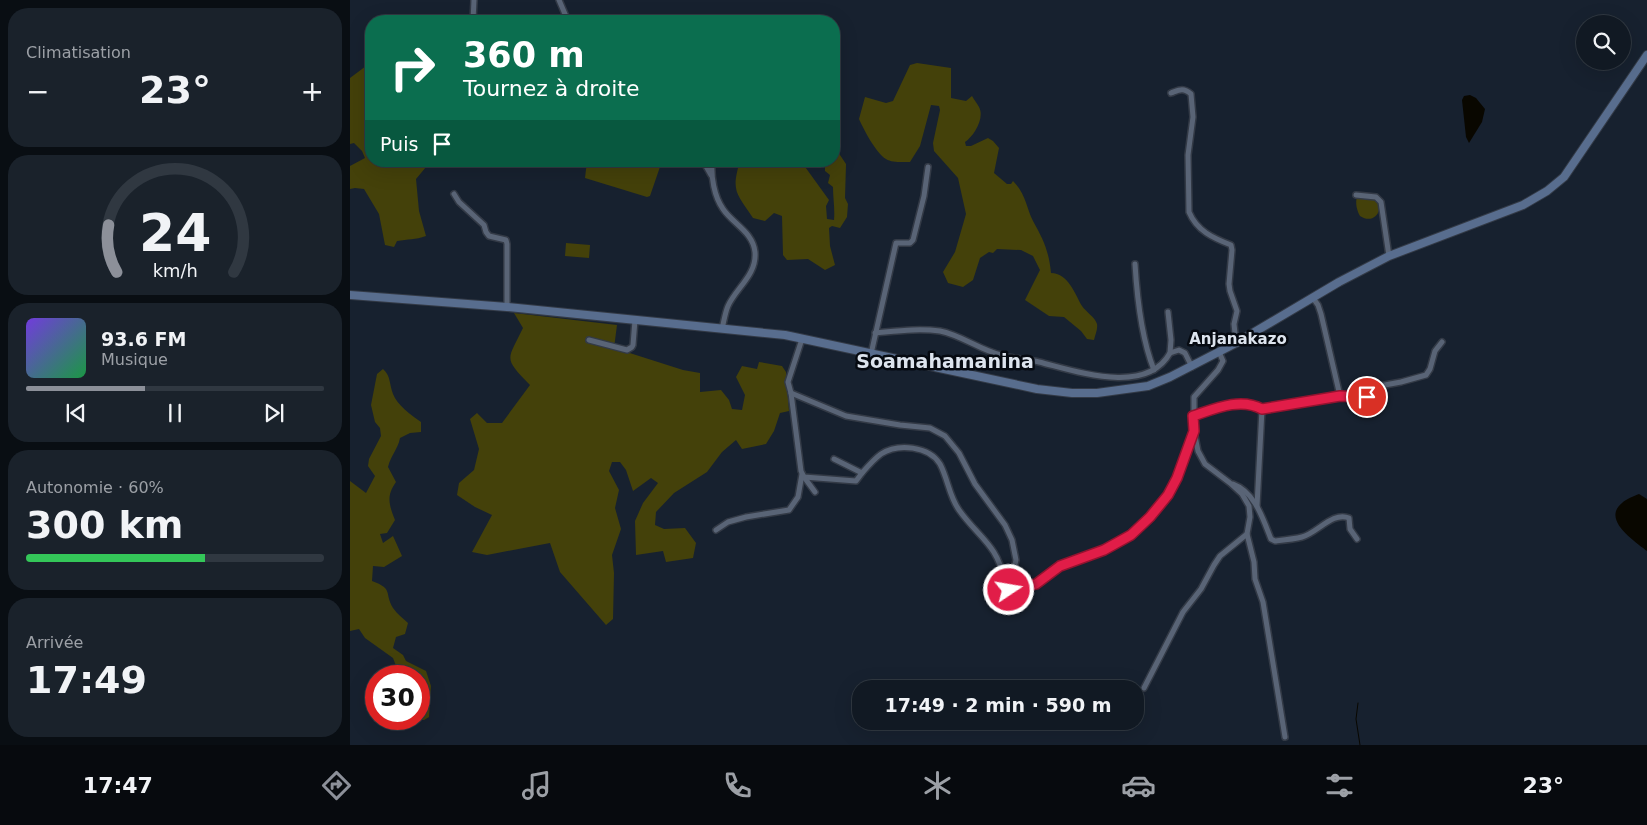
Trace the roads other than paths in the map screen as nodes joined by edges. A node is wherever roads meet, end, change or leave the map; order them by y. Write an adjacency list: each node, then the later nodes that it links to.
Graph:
1 (474, 0): 3 (street)
2 (558, 0): 4 (street)
3 (473, 15)
4 (565, 15)
5 (1647, 55): 13 (main road)
6 (1171, 93): 25 (street)
7 (706, 167): 10 (street)
8 (712, 167): 10 (street)
9 (928, 167): 21 (street)
10 (711, 175): 20 (street)
11 (454, 194): 17 (street)
12 (1356, 195): 13 (street)
13 (1389, 256): 16 (main road)
14 (1135, 264): 30 (street)
15 (350, 295): 17 (main road)
16 (1313, 298): 25 (main road); 32 (street)
17 (507, 307): 19 (main road)
18 (1168, 312): 27 (street)
19 (635, 320): 20 (main road); 23 (street)
20 (722, 329): 22 (main road)
21 (875, 333): 28 (street); 30 (street)
22 (802, 339): 28 (main road); 31 (street)
23 (589, 340)
24 (1442, 342): 32 (street)
25 (1236, 343): 26 (main road)
26 (1219, 352): 29 (main road); 34 (street)
27 (1170, 353): 29 (street); 30 (street)
28 (871, 354): 29 (main road)
29 (1192, 367)
30 (1154, 370)
31 (791, 393): 38 (street); 45 (street)
32 (1340, 396): 33 (street)
33 (1262, 409): 34 (street); 41 (street)
34 (1193, 416): 35 (street)
35 (1194, 431): 39 (street); 45 (street)
36 (834, 459): 37 (street)
37 (862, 473): 38 (street); 45 (street)
38 (803, 475): 40 (street); 42 (street)
39 (1230, 483): 41 (street); 43 (street)
40 (815, 492)
41 (1257, 506): 44 (street)
42 (716, 530)
43 (1247, 534): 46 (street); 47 (street)
44 (1357, 539)
45 (1009, 583)
46 (1144, 688)
47 (1285, 737)

